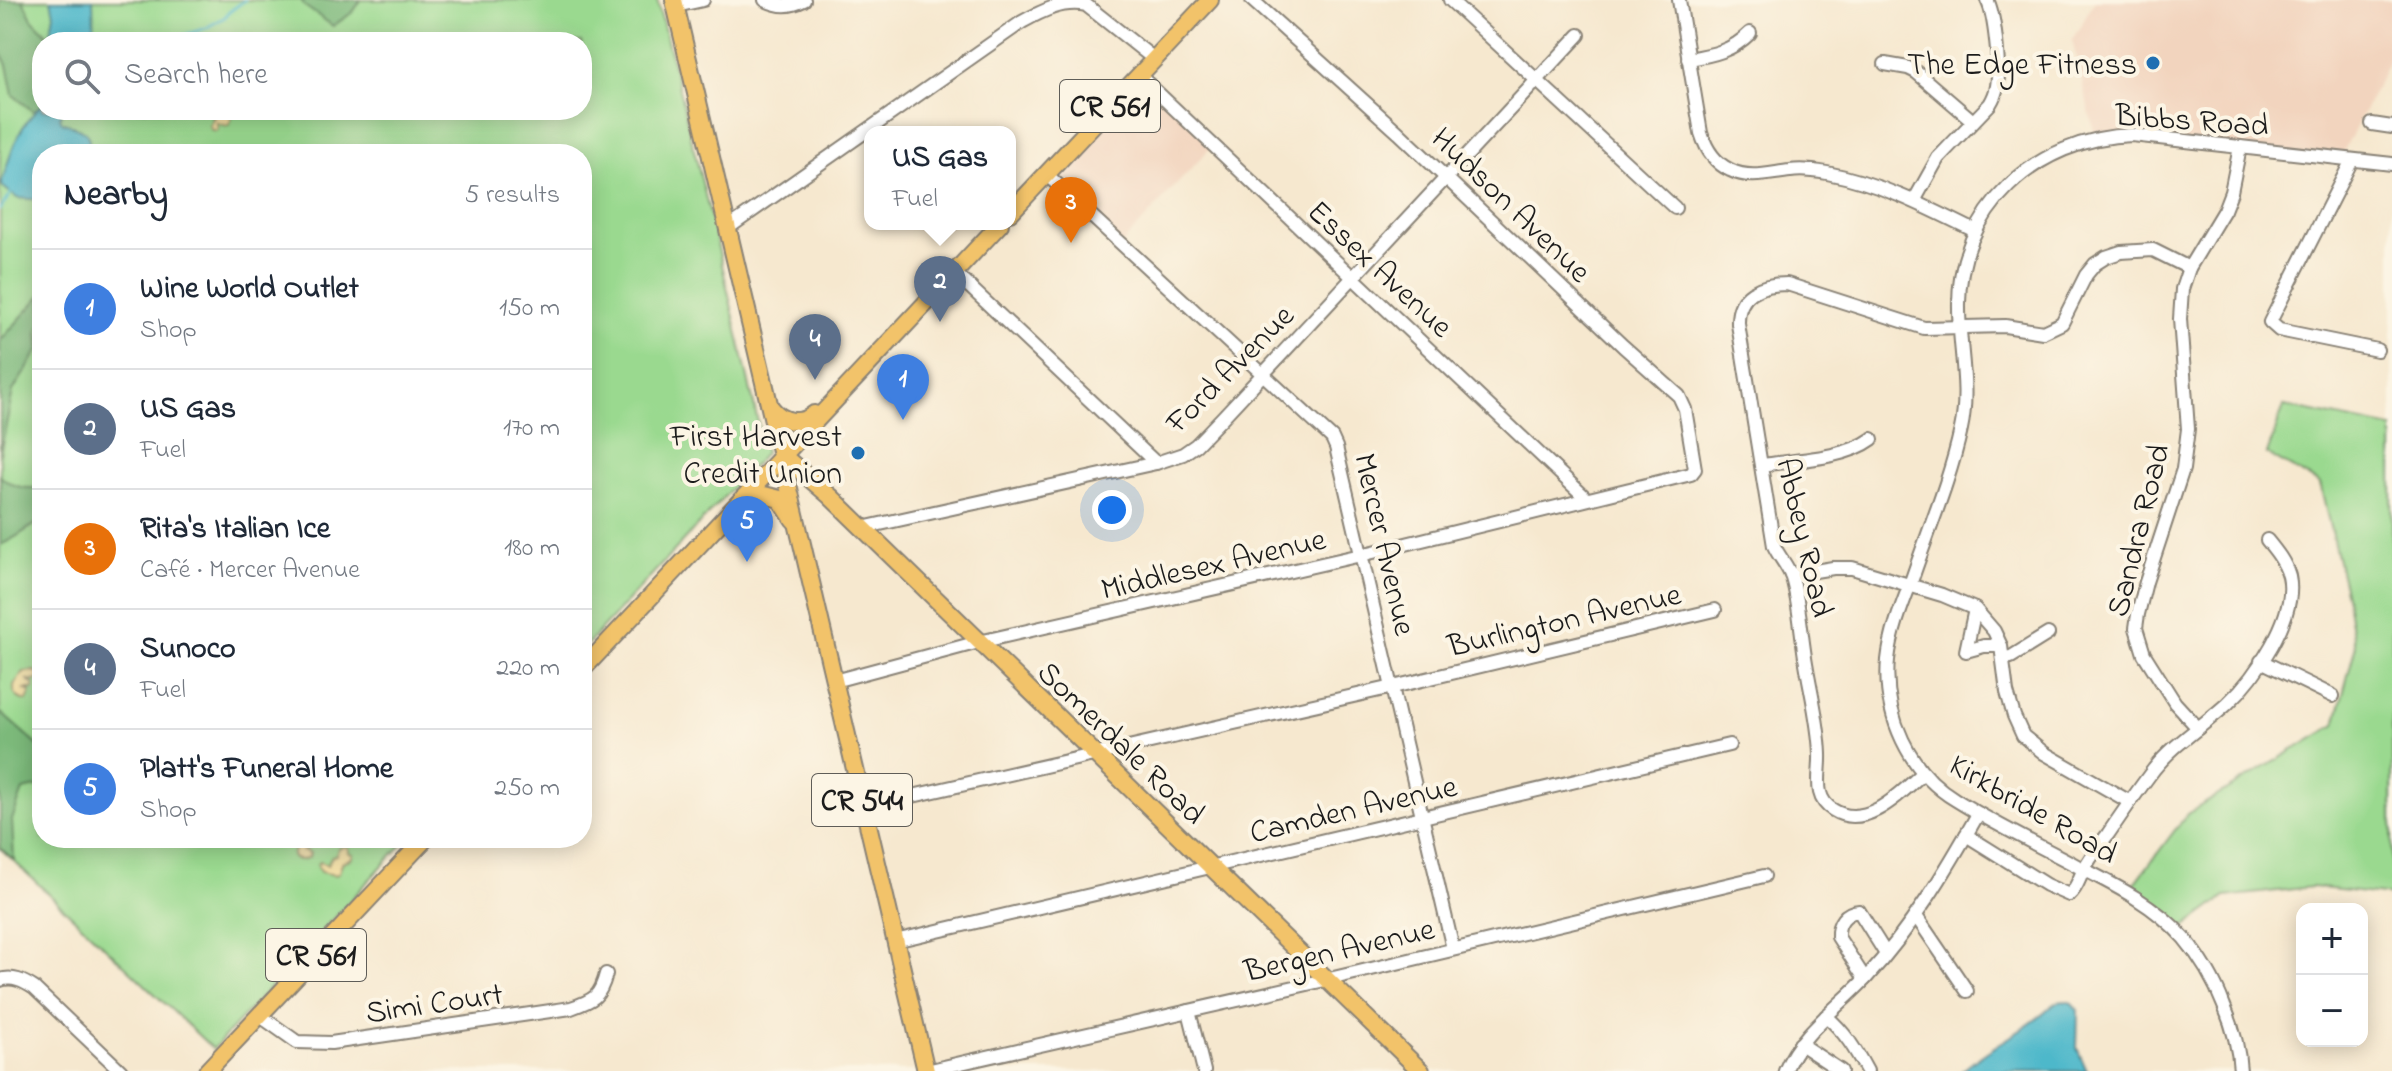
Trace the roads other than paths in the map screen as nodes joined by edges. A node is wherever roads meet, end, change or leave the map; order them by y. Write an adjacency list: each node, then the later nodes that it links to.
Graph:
1 (703, 0): 9 (street)
2 (765, 0): 3 (street)
3 (804, 0)
4 (1210, 0): 12 (main road, CR 561)
5 (1252, 0): 26 (street, Hudson Avenue)
6 (1450, 0): 16 (street)
7 (1679, 0): 13 (street)
8 (1987, 0): 17 (street)
9 (675, 3): 30 (main road, CR 544)
10 (1750, 33): 13 (street)
11 (1579, 35): 16 (street, Ford Avenue)
12 (1154, 59): 15 (main road, CR 561); 19 (street)
13 (1688, 59): 27 (street)
14 (1885, 64): 17 (street)
15 (1139, 75): 25 (main road, CR 561); 35 (street, Essex Avenue)
16 (1538, 81): 26 (street, Ford Avenue); 29 (street)
17 (1973, 121): 27 (street)
18 (2372, 124): 20 (street)
19 (874, 126)
20 (2392, 127)
21 (864, 133): 30 (street)
22 (2240, 147): 23 (street, Bibbs Road); 32 (street, Bibbs Road); 33 (street, Sandra Road)
23 (2352, 160): 24 (street, Bibbs Road); 37 (street)
24 (2392, 164)
25 (1046, 174): 28 (main road, CR 561); 38 (street, Mercer Avenue)
26 (1447, 179): 35 (street, Ford Avenue); 45 (street, Hudson Avenue)
27 (1914, 201): 32 (street)
28 (1016, 206)
29 (1675, 208)
30 (728, 228): 39 (main road, CR 544)
31 (994, 230): 34 (main road)
32 (1975, 231): 36 (street, Kirkbride Road)
33 (2189, 268): 36 (street); 64 (street, Sandra Road)
34 (954, 272): 40 (main road); 43 (street)
35 (1354, 278): 38 (street, Ford Avenue); 46 (street, Essex Avenue)
36 (1960, 326): 44 (street, Abbey Road); 53 (street, Kirkbride Road)
37 (2377, 350)
38 (1263, 375): 43 (street, Ford Avenue); 51 (street, Mercer Avenue)
39 (771, 408): 40 (main road); 42 (main road, CR 544)
40 (822, 413): 42 (main road)
41 (1872, 439): 44 (street)
42 (782, 455): 47 (main road); 48 (main road, CR 544); 49 (main road, Somerdale Road)
43 (1156, 463): 49 (street, Ford Avenue)
44 (1762, 465): 52 (street, Abbey Road)
45 (1695, 469): 46 (street, Middlesex Avenue)
46 (1587, 499): 51 (street, Middlesex Avenue)
47 (736, 504): 48 (main road); 59 (main road)
48 (799, 528): 61 (main road, CR 544)
49 (862, 528): 57 (main road, Somerdale Road)
50 (2267, 540): 60 (street)
51 (1361, 555): 57 (street, Middlesex Avenue); 62 (street, Mercer Avenue)
52 (1791, 575): 53 (street); 67 (street, Abbey Road)
53 (1909, 585): 54 (street); 67 (street, Kirkbride Road)
54 (1975, 609): 58 (street); 58 (street)
55 (1715, 610): 62 (street, Burlington Avenue)
56 (2048, 634): 58 (street)
57 (979, 642): 61 (street, Middlesex Avenue); 66 (main road, Somerdale Road)
58 (2002, 652): 68 (street)
59 (592, 659)
60 (2261, 661): 63 (street); 64 (street)
61 (834, 681): 69 (main road, CR 544)
62 (1393, 687): 66 (street, Burlington Avenue); 71 (street, Mercer Avenue)
63 (2333, 696)
64 (2198, 728): 68 (street)
65 (1729, 745): 71 (street, Camden Avenue)
66 (1094, 754): 69 (street, Burlington Avenue); 74 (main road, Somerdale Road)
67 (1923, 773): 70 (street, Kirkbride Road)
68 (2130, 802): 75 (street)
69 (864, 807): 78 (main road, CR 544)
70 (1978, 814): 72 (street); 75 (street, Kirkbride Road)
71 (1424, 818): 74 (street, Camden Avenue); 79 (street, Mercer Avenue)
72 (1966, 835): 75 (street); 77 (street)
73 (417, 848): 87 (main road, CR 561)
74 (1210, 869): 78 (street, Camden Avenue); 84 (main road, Somerdale Road)
75 (2084, 869): 98 (street, Kirkbride Road)
76 (1764, 876): 79 (street, Bergen Avenue)
77 (1916, 916): 80 (street); 85 (street)
78 (895, 941): 92 (main road, CR 544)
79 (1453, 949): 84 (street, Bergen Avenue)
80 (1886, 954): 82 (street); 82 (street)
81 (606, 974): 87 (street, Simi Court)
82 (1865, 979): 88 (street)
83 (0, 980): 90 (street)
84 (1325, 980): 86 (street, Bergen Avenue); 94 (main road, Somerdale Road)
85 (1967, 991)
86 (1189, 1011): 92 (street, Bergen Avenue); 93 (street)
87 (259, 1015): 91 (main road, CR 561)
88 (1826, 1016): 89 (street); 97 (street)
89 (1800, 1044): 95 (street); 96 (street)
90 (121, 1071)
91 (207, 1071)
92 (926, 1071)
93 (1204, 1071)
94 (1421, 1071)
95 (1785, 1071)
96 (1841, 1071)
97 (1867, 1071)
98 (2240, 1071)

